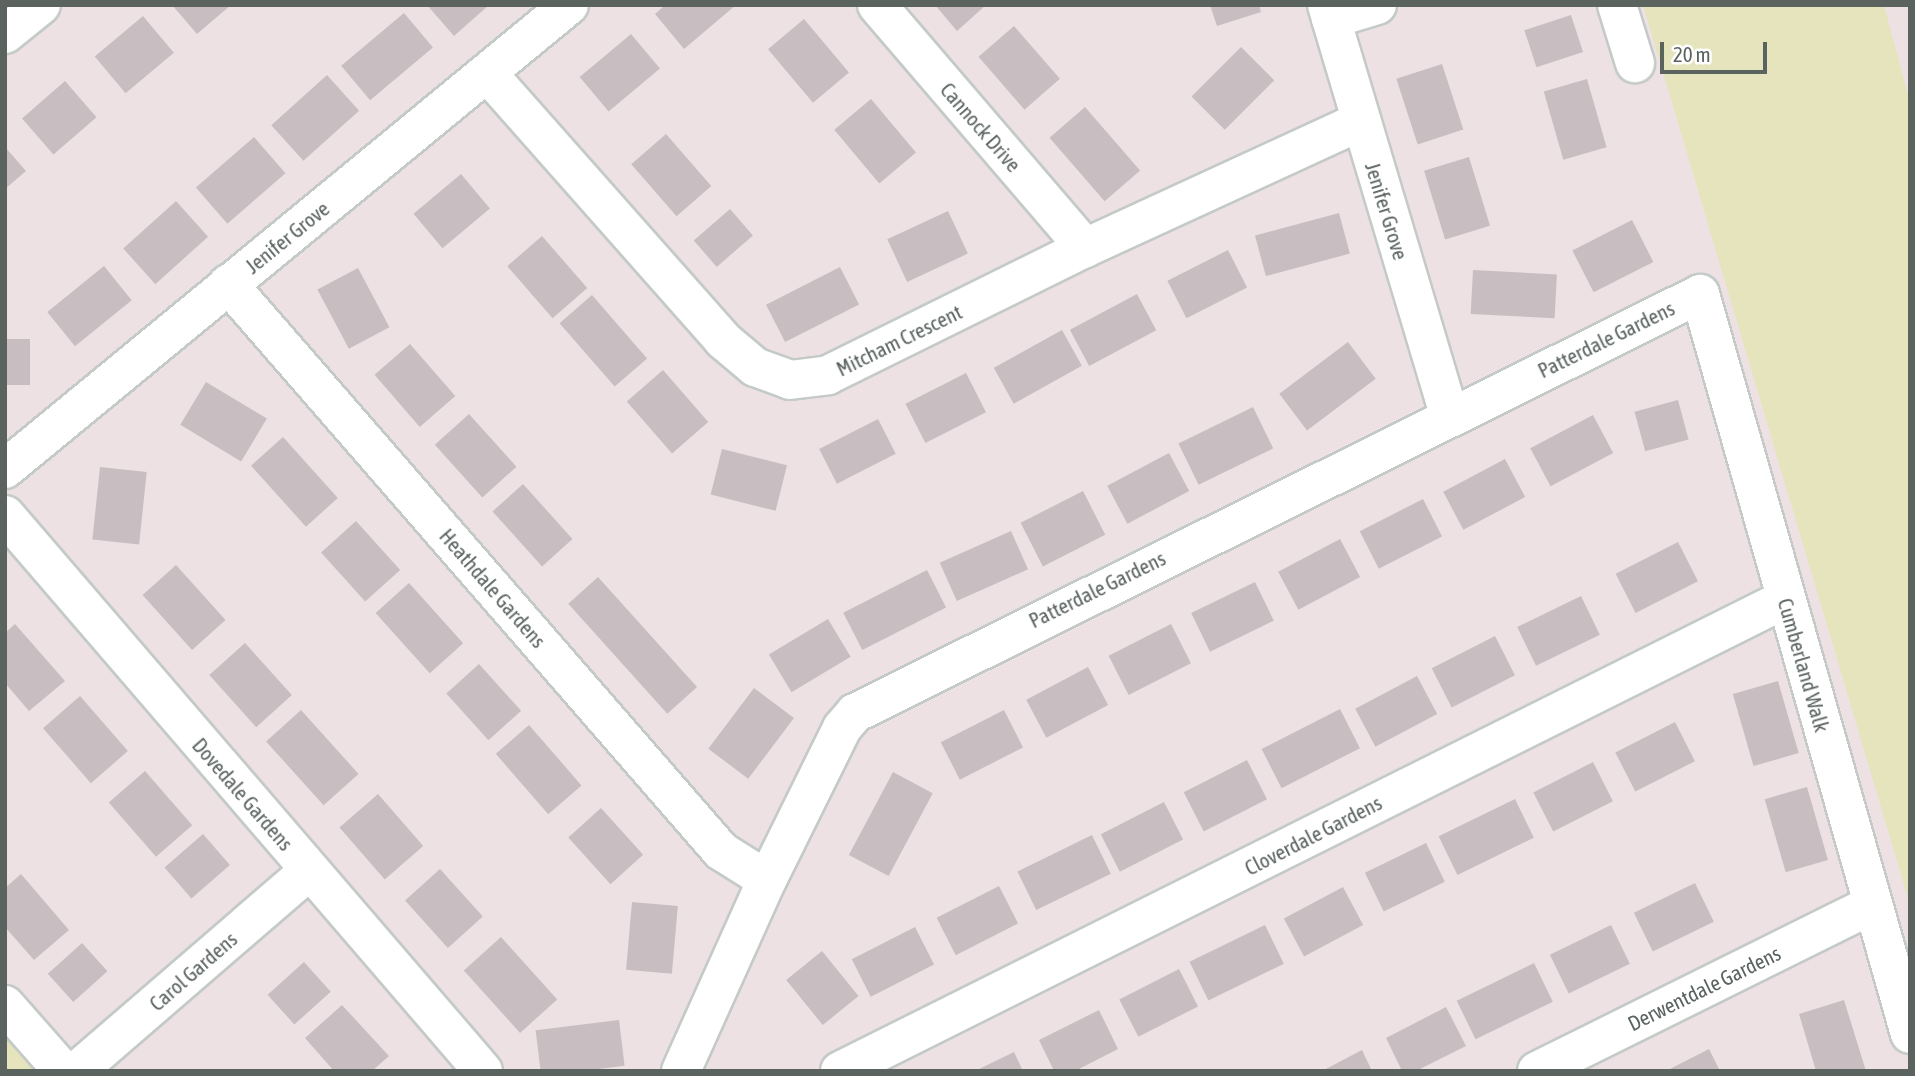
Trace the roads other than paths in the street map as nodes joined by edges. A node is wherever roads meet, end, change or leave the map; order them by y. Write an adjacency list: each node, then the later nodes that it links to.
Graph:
1 (41, 5): 7 (street)
2 (569, 5): 9 (street, Jenifer Grove)
3 (877, 5): 11 (street, Cannock Drive)
4 (1377, 5): 6 (street)
5 (1618, 5): 8 (street)
6 (1329, 12): 10 (street, Jenifer Grove)
7 (5, 34)
8 (1635, 63)
9 (488, 74): 11 (street, Mitcham Crescent); 12 (street, Jenifer Grove)
10 (1360, 121): 11 (street, Mitcham Crescent); 14 (street, Jenifer Grove)
11 (1085, 248)
12 (228, 284): 15 (street, Jenifer Grove); 19 (street, Heathdale Gardens)
13 (1700, 294): 14 (street, Patterdale Gardens); 17 (street, Cumberland Walk)
14 (1449, 415): 19 (street, Patterdale Gardens)
15 (5, 469)
16 (5, 516): 18 (street, Dovedale Gardens)
17 (1785, 599): 20 (street, Cumberland Walk); 27 (street, Cloverdale Gardens)
18 (309, 871): 24 (street, Carol Gardens); 25 (street, Dovedale Gardens)
19 (768, 880): 26 (street, Patterdale Gardens)
20 (1871, 905): 22 (street, Cumberland Walk); 28 (street, Derwentdale Gardens)
21 (5, 1005): 23 (street)
22 (1910, 1034)
23 (64, 1071)
24 (77, 1071)
25 (483, 1071)
26 (681, 1071)
27 (840, 1071)
28 (1537, 1071)

